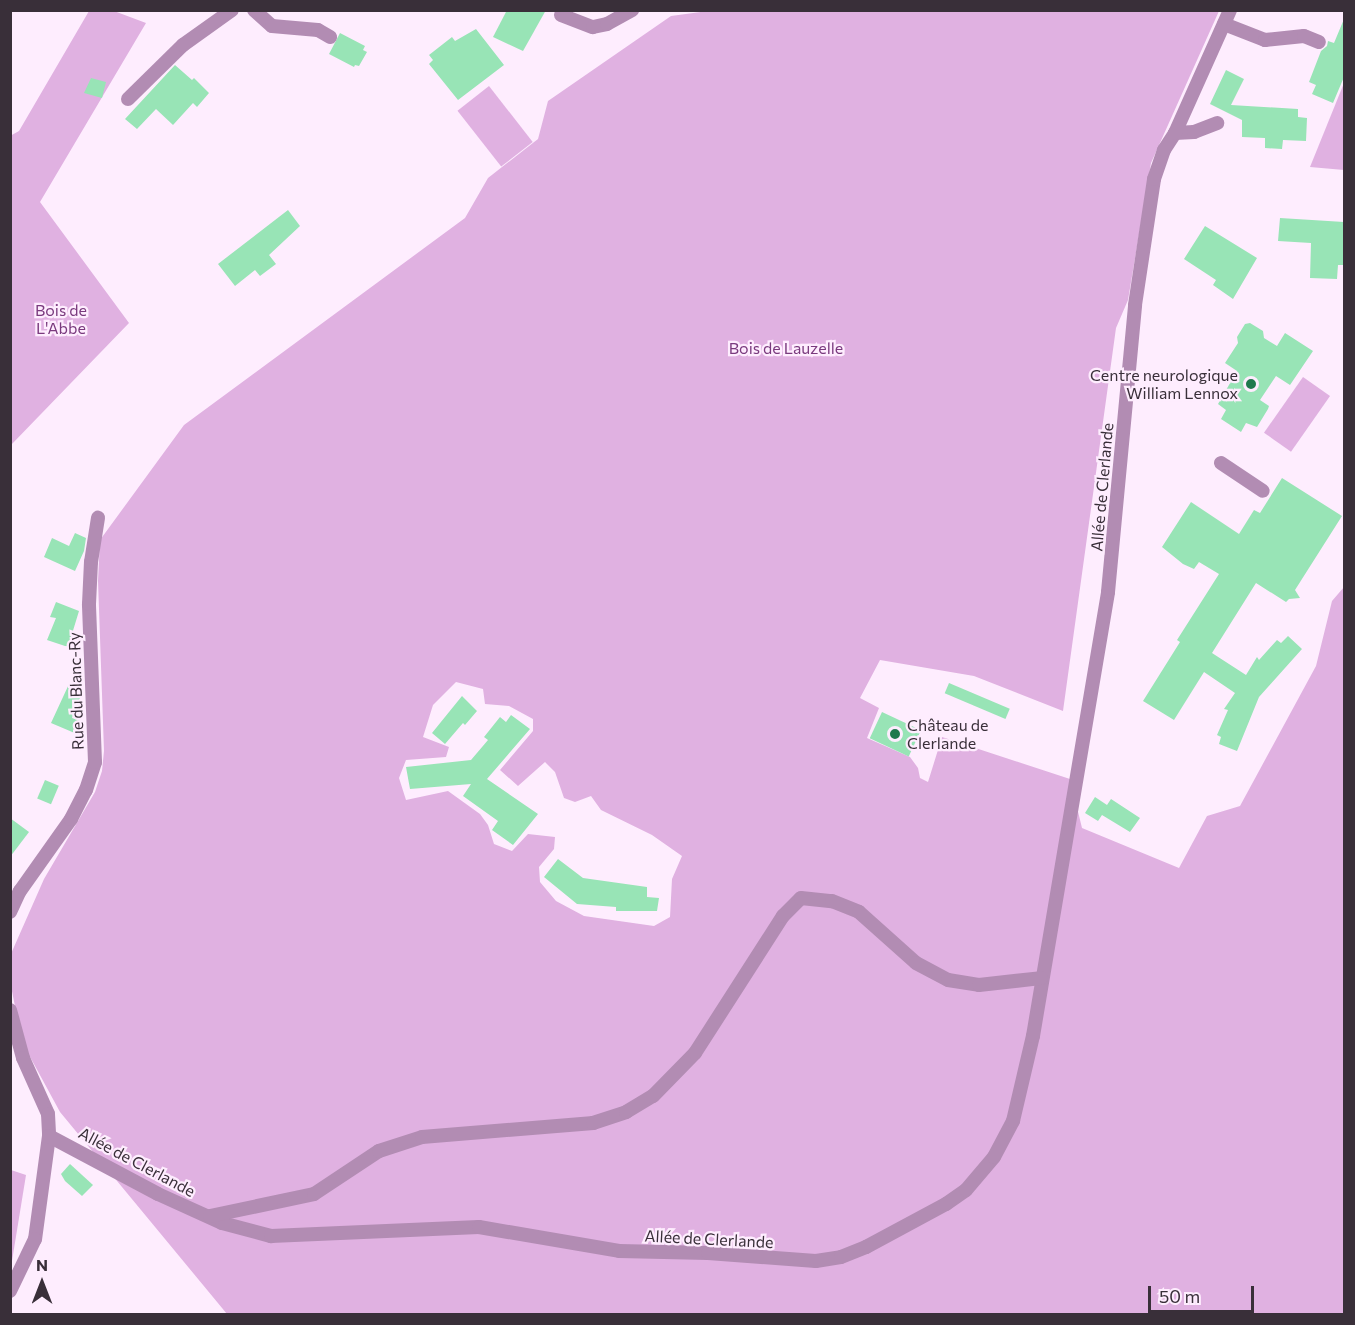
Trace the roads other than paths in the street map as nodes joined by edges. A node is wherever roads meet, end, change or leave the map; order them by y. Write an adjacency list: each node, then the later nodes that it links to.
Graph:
1 (232, 10): 9 (street)
2 (254, 10): 7 (street)
3 (632, 10): 5 (street)
4 (1230, 10): 6 (street, Allée de Clerlande)
5 (561, 15)
6 (1224, 24): 8 (street); 11 (street, Allée de Clerlande)
7 (330, 37)
8 (1319, 42)
9 (128, 99)
10 (1217, 123): 11 (street)
11 (1175, 133): 16 (street, Allée de Clerlande)
12 (1221, 463): 13 (street)
13 (1263, 491)
14 (98, 518): 15 (street, Rue du Blanc-Ry)
15 (10, 912)
16 (1041, 978): 19 (street); 19 (street, Allée de Clerlande)
17 (10, 1010): 18 (street)
18 (49, 1136): 19 (street, Allée de Clerlande); 20 (street)
19 (210, 1216)
20 (10, 1291)

